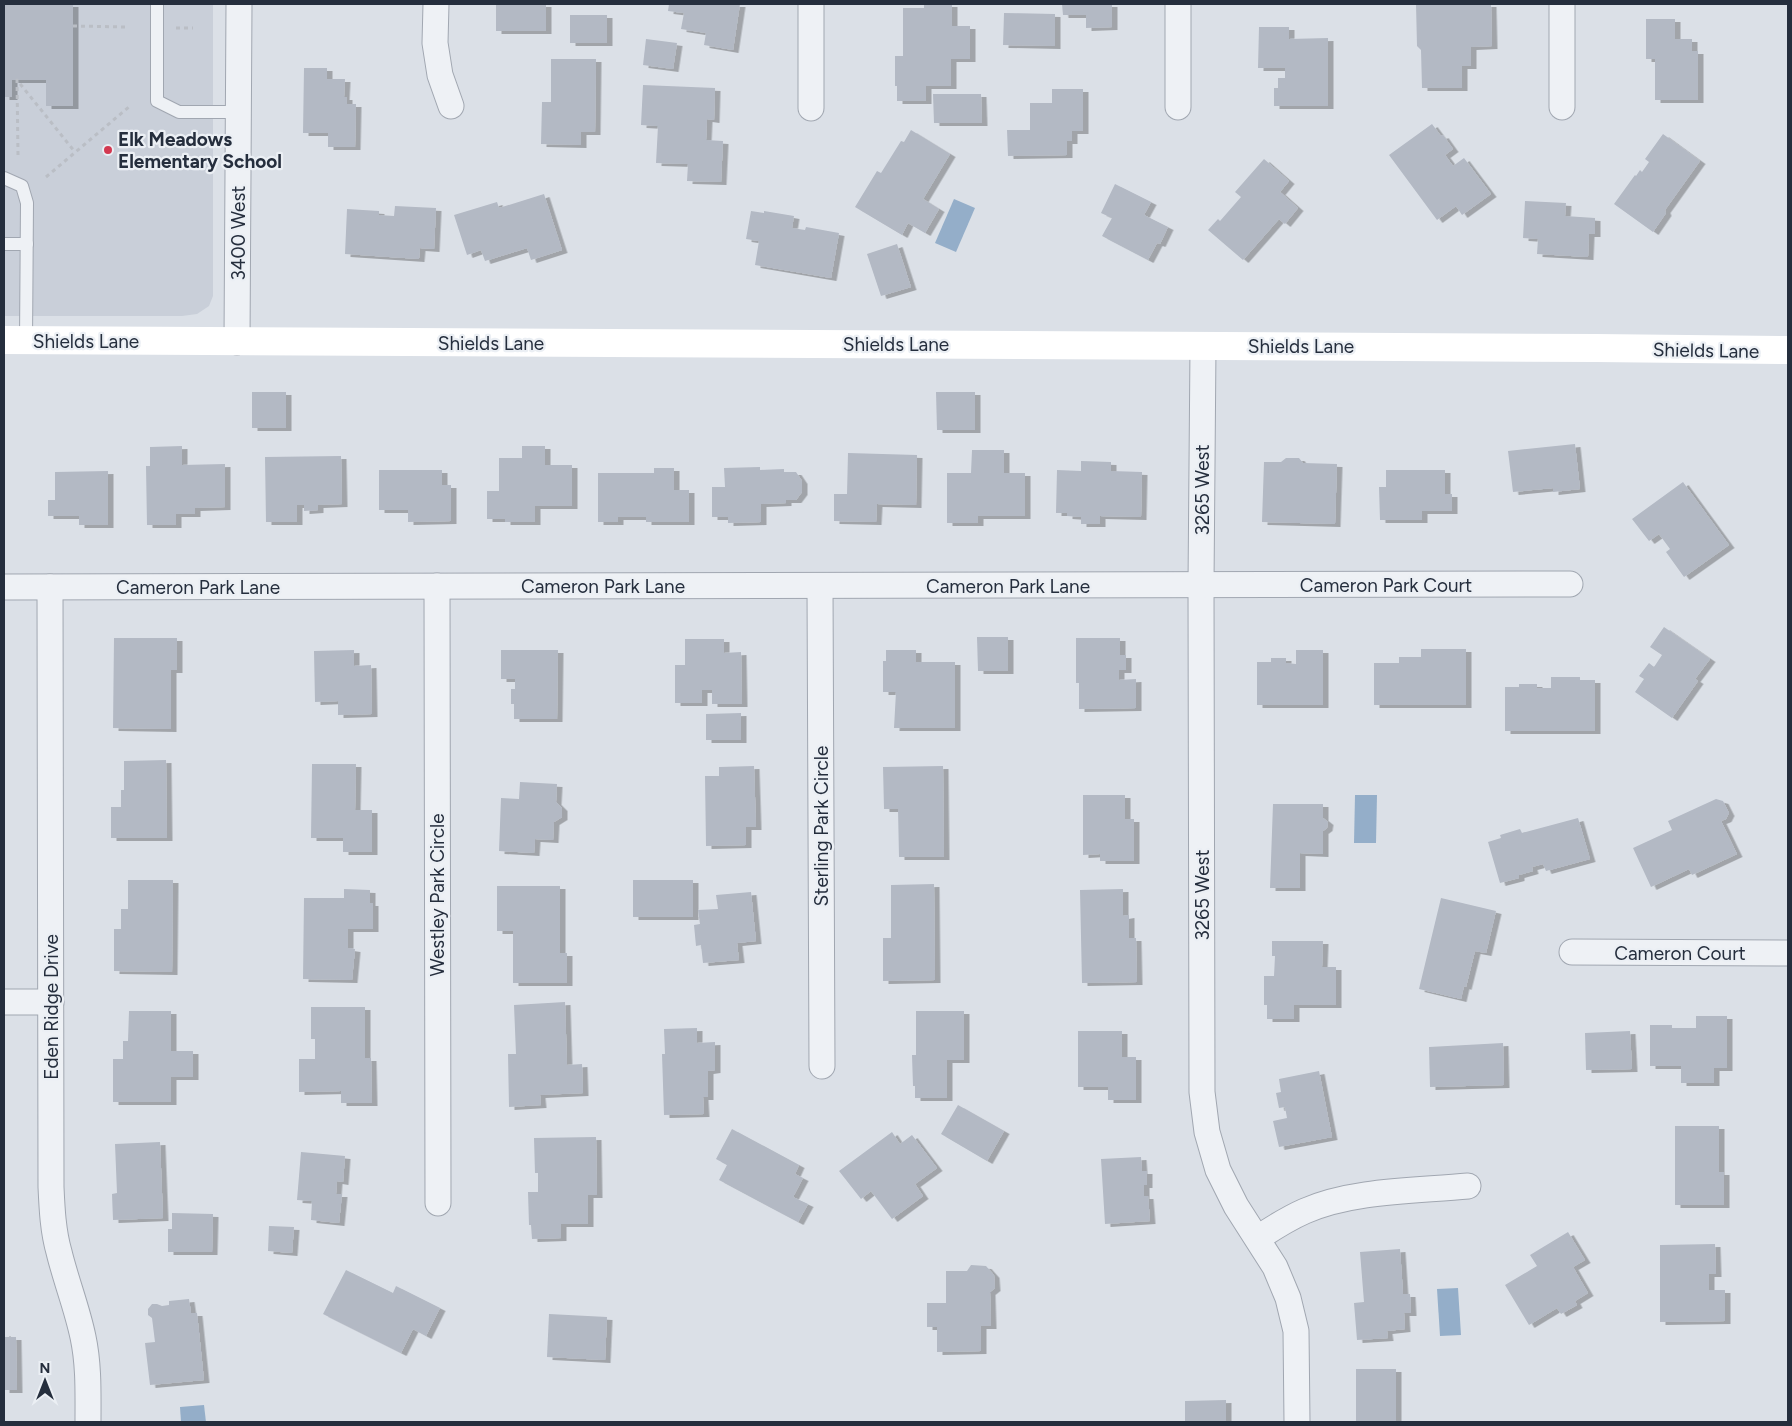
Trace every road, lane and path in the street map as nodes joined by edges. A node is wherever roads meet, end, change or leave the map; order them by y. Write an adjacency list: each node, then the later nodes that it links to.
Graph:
1 (157, 4): 16 (lane)
2 (239, 4): 16 (street, 3400 West)
3 (436, 4): 12 (street)
4 (811, 4): 15 (street)
5 (1178, 4): 13 (street)
6 (1562, 4): 14 (street)
7 (72, 26): 8 (path)
8 (127, 27)
9 (173, 28): 10 (path)
10 (193, 28)
11 (130, 106): 17 (path)
12 (451, 106)
13 (1178, 107)
14 (1562, 107)
15 (811, 108)
16 (238, 112): 24 (street, 3400 West)
17 (75, 152): 18 (path); 19 (path)
18 (18, 155)
19 (46, 177)
20 (4, 178): 22 (lane)
21 (4, 244): 22 (lane)
22 (27, 244): 23 (lane)
23 (15, 340): 24 (main road, Shields Lane)
24 (238, 342): 25 (main road, Shields Lane)
25 (1203, 346): 26 (main road, Shields Lane); 28 (street, 3265 West)
26 (1788, 350)
27 (1570, 584): 28 (street, Cameron Park Court)
28 (1202, 585): 30 (street, Cameron Park Lane); 40 (street, 3265 West)
29 (437, 586): 30 (street, Cameron Park Lane); 32 (street, Cameron Park Lane); 39 (street, Westley Park Circle)
30 (820, 586): 37 (street, Sterling Park Circle)
31 (4, 587): 32 (street, Cameron Park Lane)
32 (50, 587): 36 (street, Eden Ridge Drive)
33 (1572, 952): 34 (street, Cameron Court)
34 (1788, 953)
35 (4, 1002): 36 (street)
36 (51, 1002): 41 (street, Eden Ridge Drive)
37 (822, 1066)
38 (1468, 1186): 40 (street)
39 (438, 1203)
40 (1258, 1238): 42 (street, 3265 West)
41 (88, 1422)
42 (1297, 1422)

